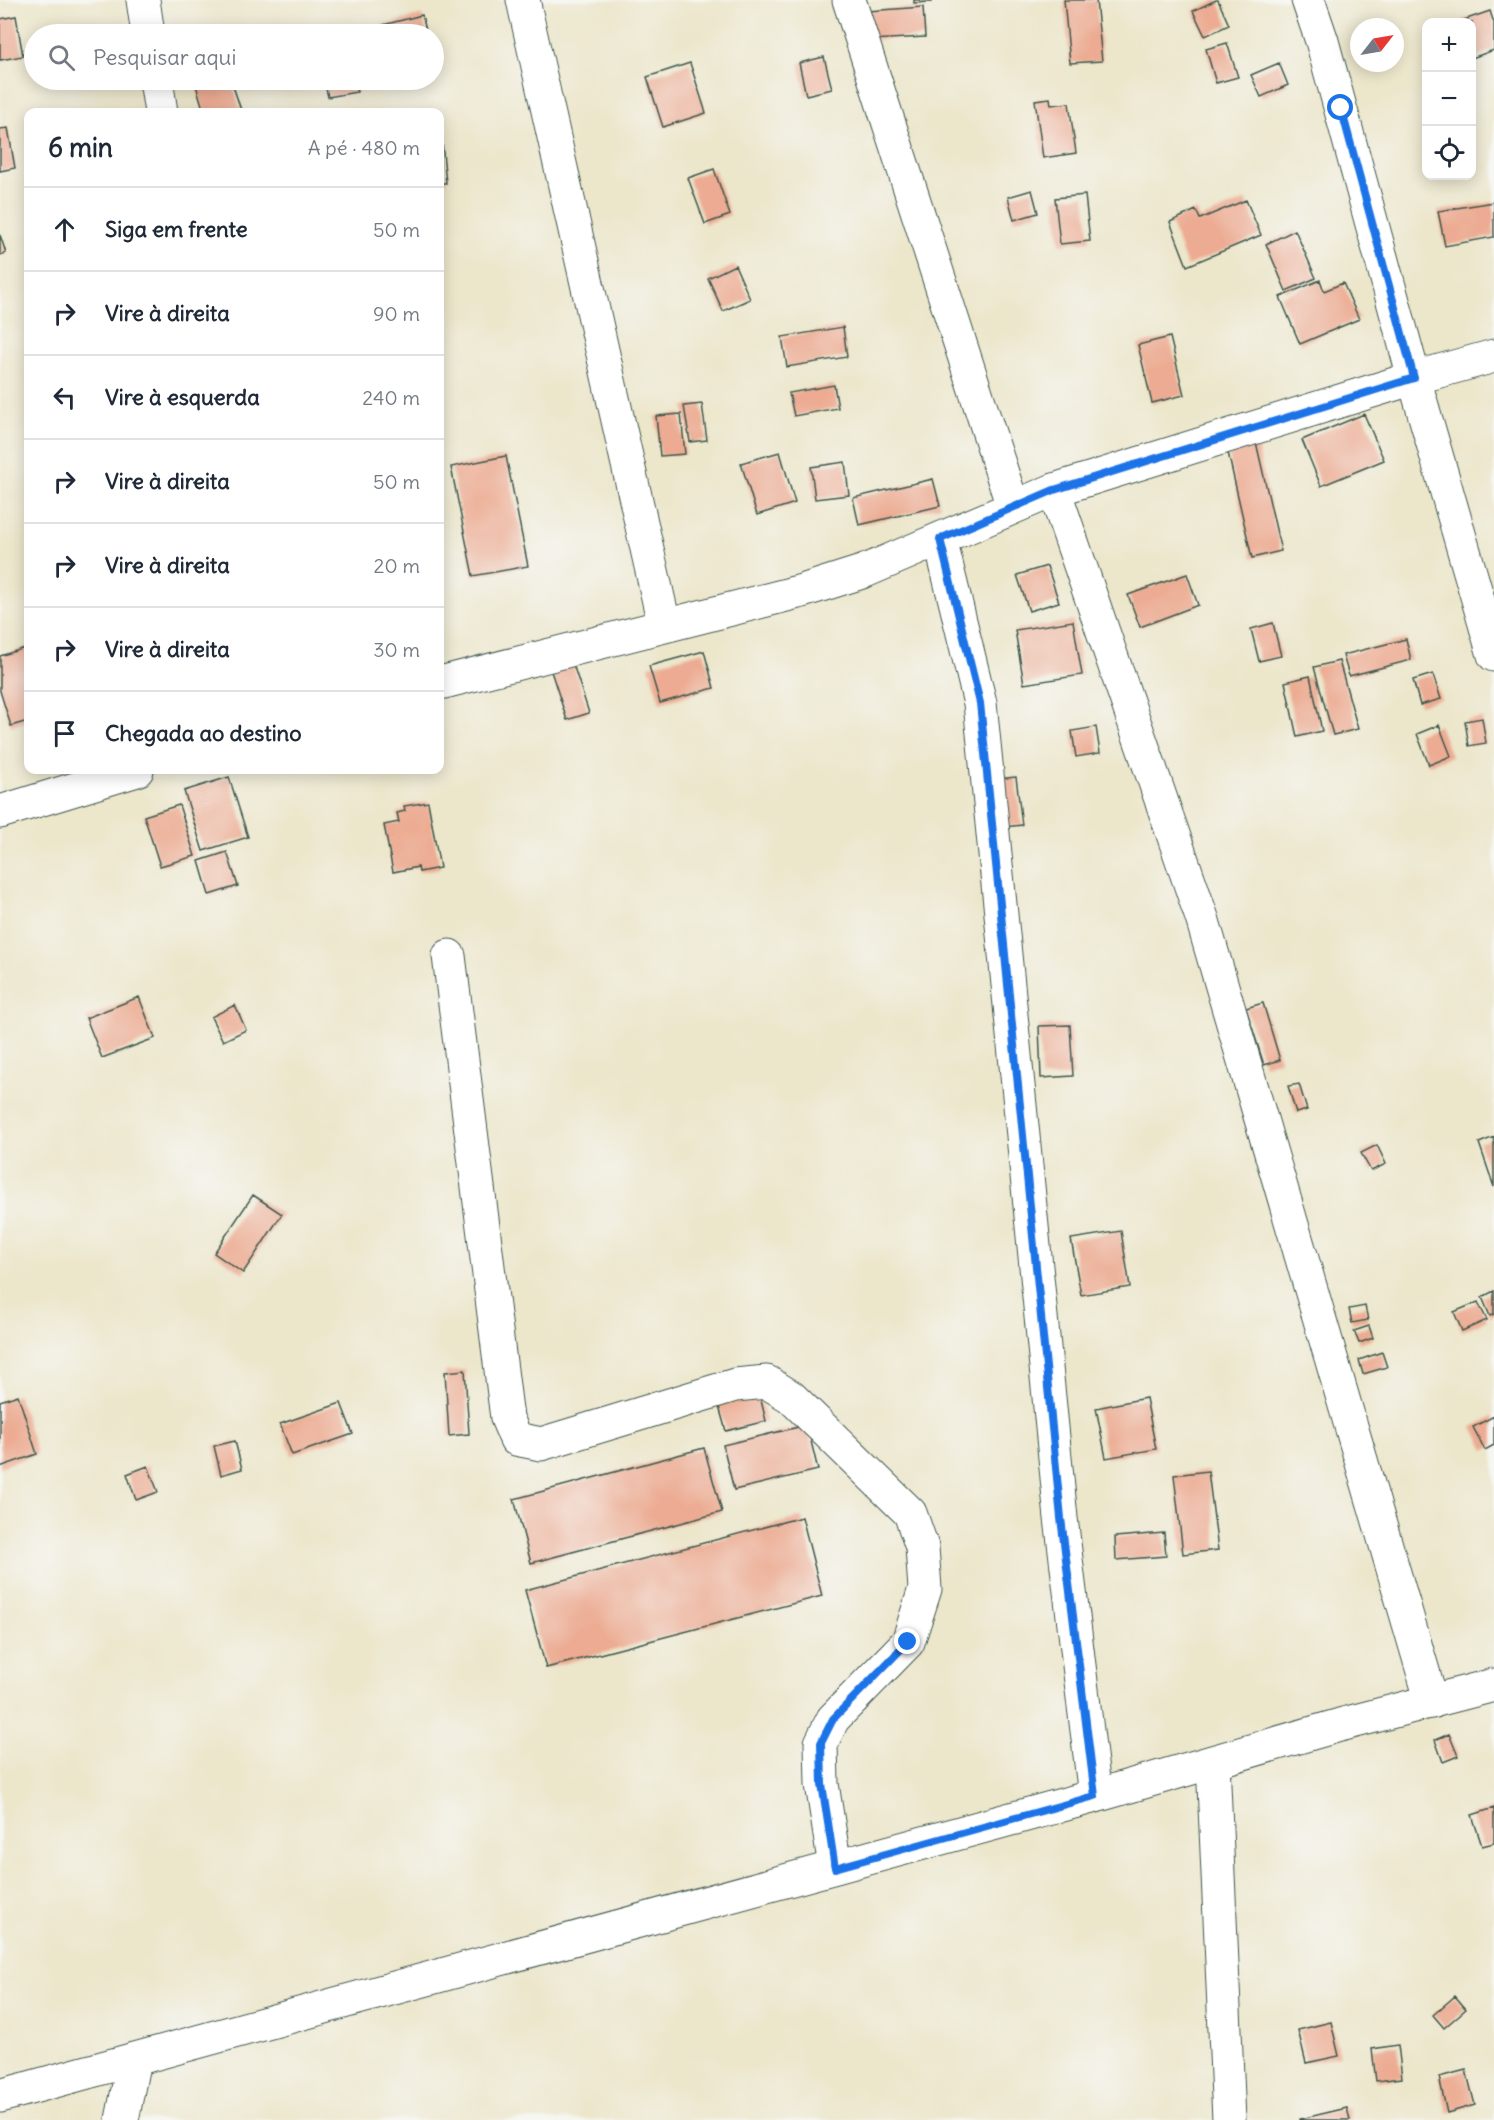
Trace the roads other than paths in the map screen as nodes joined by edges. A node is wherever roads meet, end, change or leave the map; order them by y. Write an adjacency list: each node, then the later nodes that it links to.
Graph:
1 (143, 0): 5 (street)
2 (523, 0): 13 (street)
3 (849, 0): 11 (street)
4 (1308, 0): 9 (street)
5 (147, 24)
6 (158, 90): 7 (street)
7 (160, 108)
8 (1494, 356): 9 (street)
9 (1414, 378): 10 (street); 14 (street)
10 (1054, 490): 11 (street); 20 (street)
11 (1013, 507): 12 (street)
12 (940, 539): 13 (street); 22 (street)
13 (664, 624): 15 (street)
14 (1494, 655)
15 (444, 681)
16 (124, 774): 17 (street)
17 (0, 812)
18 (449, 956): 23 (street)
19 (1494, 1685): 20 (street)
20 (1432, 1702): 21 (street)
21 (1213, 1762): 22 (street); 27 (street)
22 (1095, 1796): 23 (street)
23 (835, 1868): 24 (street)
24 (134, 2059): 25 (street); 26 (street)
25 (0, 2096)
26 (122, 2120)
27 (1229, 2120)

